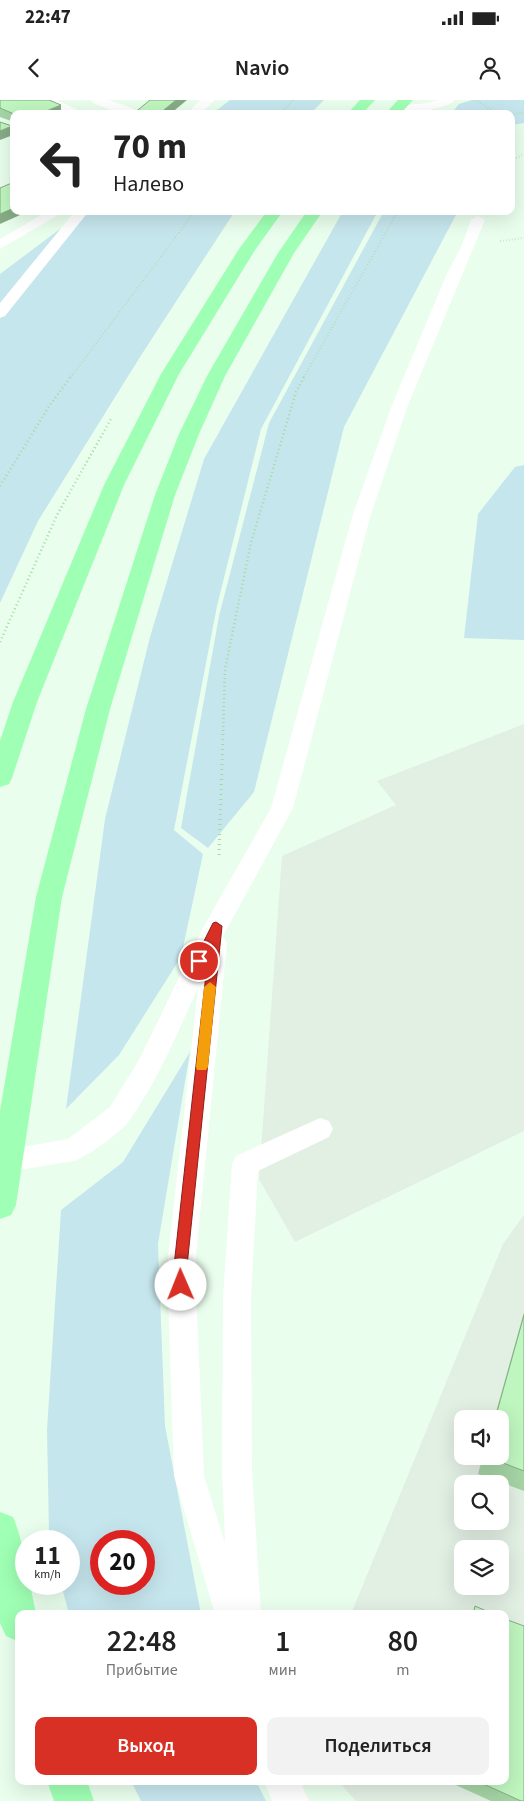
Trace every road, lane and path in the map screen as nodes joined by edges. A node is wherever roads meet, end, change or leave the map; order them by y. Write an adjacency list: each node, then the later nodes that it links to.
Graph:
1 (46, 100): 9 (lane)
2 (97, 100): 10 (lane)
3 (208, 100): 11 (lane)
4 (293, 100): 12 (path)
5 (368, 100): 13 (main road)
6 (406, 100): 14 (main road)
7 (448, 100): 15 (lane)
8 (475, 100): 16 (path)
9 (70, 110)
10 (124, 110)
11 (197, 110)
12 (284, 110)
13 (358, 110)
14 (395, 110)
15 (407, 110)
16 (491, 110)
17 (51, 215): 26 (lane)
18 (79, 215): 27 (lane)
19 (192, 215): 28 (path)
20 (271, 215): 29 (main road)
21 (312, 215): 33 (main road)
22 (396, 215): 30 (path)
23 (478, 220): 31 (lane)
24 (524, 238): 25 (path)
25 (507, 240)
26 (0, 245)
27 (0, 313)
28 (0, 486)
29 (0, 778)
30 (219, 857)
31 (216, 926): 33 (lane); 37 (lane)
32 (320, 1129): 38 (lane)
33 (7, 1160): 34 (main road)
34 (0, 1204)
35 (0, 1530): 36 (main road)
36 (16, 1610)
37 (230, 1610)
38 (245, 1610)
39 (68, 1785): 41 (main road)
40 (284, 1785): 42 (lane)
41 (74, 1801)
42 (291, 1801)

